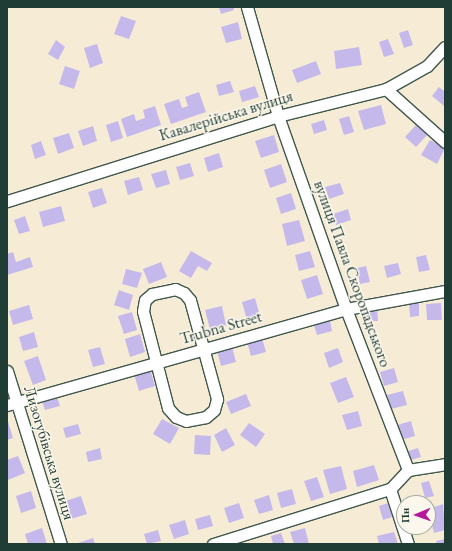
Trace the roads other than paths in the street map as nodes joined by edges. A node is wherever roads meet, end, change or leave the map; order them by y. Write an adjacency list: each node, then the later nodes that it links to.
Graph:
1 (246, 7): 4 (street, вулиця Павла Скоропадського)
2 (445, 47): 3 (street, Кавалерійська вулиця)
3 (386, 89): 4 (street, Кавалерійська вулиця); 5 (street)
4 (278, 116): 6 (street, Кавалерійська вулиця); 8 (street, вулиця Павла Скоропадського)
5 (445, 142)
6 (7, 201)
7 (445, 291): 8 (street, Trubna Street)
8 (346, 309): 9 (street, Trubna Street); 14 (street, вулиця Павла Скоропадського)
9 (203, 349): 10 (street, Trubna Street); 10 (street); 10 (street)
10 (156, 362): 12 (street, Trubna Street)
11 (7, 371): 12 (street, Лизогубівська вулиця)
12 (12, 403): 16 (street, Лизогубівська вулиця)
13 (445, 464): 14 (street)
14 (408, 470): 15 (street)
15 (390, 489): 17 (street); 18 (street)
16 (61, 544)
17 (213, 544)
18 (408, 544)

